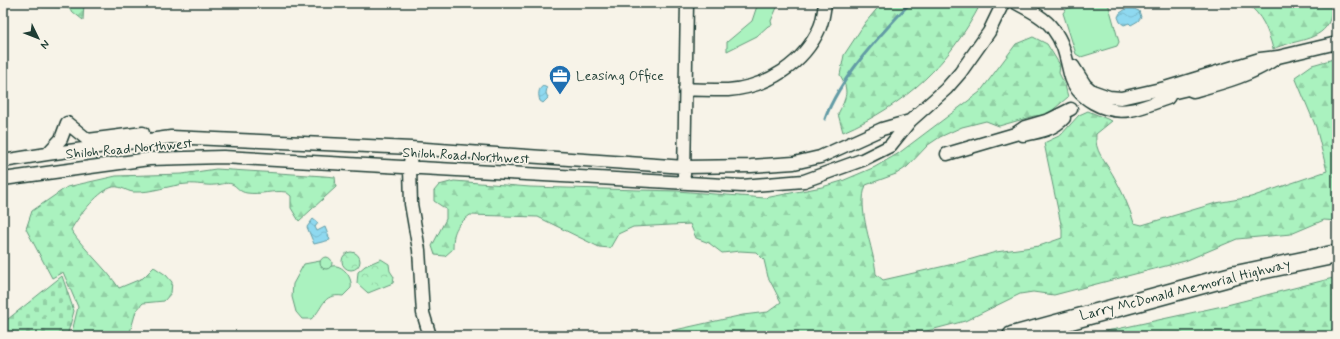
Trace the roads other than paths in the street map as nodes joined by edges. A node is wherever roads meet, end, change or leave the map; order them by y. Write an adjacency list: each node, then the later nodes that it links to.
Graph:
1 (687, 3): 8 (street)
2 (825, 3): 8 (street)
3 (1003, 3): 9 (street, Shiloh Road Northwest)
4 (1016, 3): 7 (street)
5 (1337, 43): 6 (street)
6 (1278, 57): 7 (street); 7 (street)
7 (1067, 58)
8 (685, 90): 16 (street)
9 (910, 121): 16 (street, Shiloh Road Northwest); 19 (street, Shiloh Road Northwest)
10 (1015, 134): 14 (street)
11 (157, 139): 12 (street, Shiloh Road Northwest); 13 (street, Shiloh Road Northwest); 13 (street)
12 (411, 148): 16 (street, Shiloh Road Northwest); 17 (street)
13 (47, 154): 15 (street, Shiloh Road Northwest)
14 (947, 154)
15 (3, 161)
16 (684, 167): 19 (street)
17 (410, 168): 18 (street, Shiloh Road Northwest); 19 (street, Shiloh Road Northwest); 21 (street)
18 (3, 179)
19 (684, 184)
20 (1337, 254): 22 (highway, Larry McDonald Memorial Highway)
21 (430, 336)
22 (1012, 336)

